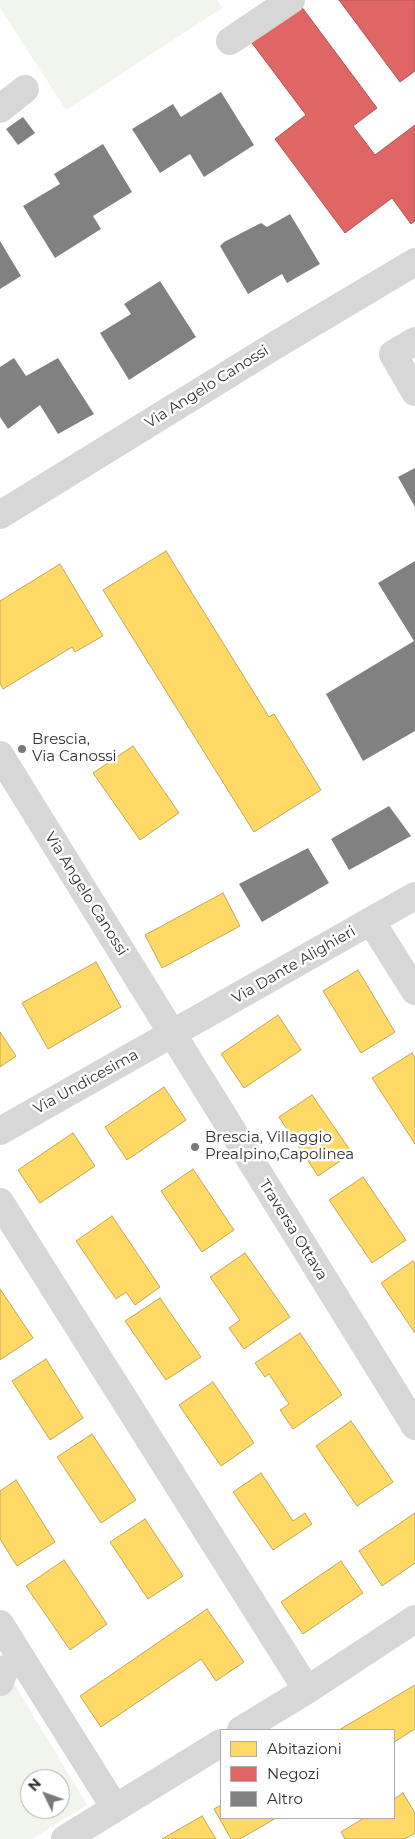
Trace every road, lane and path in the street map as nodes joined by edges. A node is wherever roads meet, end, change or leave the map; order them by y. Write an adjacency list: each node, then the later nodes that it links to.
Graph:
1 (291, 0): 2 (street)
2 (230, 41)
3 (25, 89): 4 (street)
4 (0, 109)
5 (415, 262): 8 (street, Via Angelo Canossi)
6 (415, 341): 7 (street)
7 (415, 392)
8 (0, 515)
9 (0, 755): 13 (street, Via Angelo Canossi)
10 (415, 896): 11 (street, Via Dante Alighieri)
11 (371, 921): 12 (street); 13 (street, Via Dante Alighieri)
12 (415, 991)
13 (172, 1034): 14 (street, Via Undicesima); 16 (street, Traversa Ottava)
14 (0, 1131)
15 (0, 1202): 19 (street)
16 (415, 1426)
17 (415, 1619): 19 (street)
18 (0, 1624): 22 (street)
19 (307, 1690): 20 (street)
20 (243, 1729)
21 (220, 1743): 22 (street)
22 (115, 1808): 23 (street)
23 (65, 1839)

